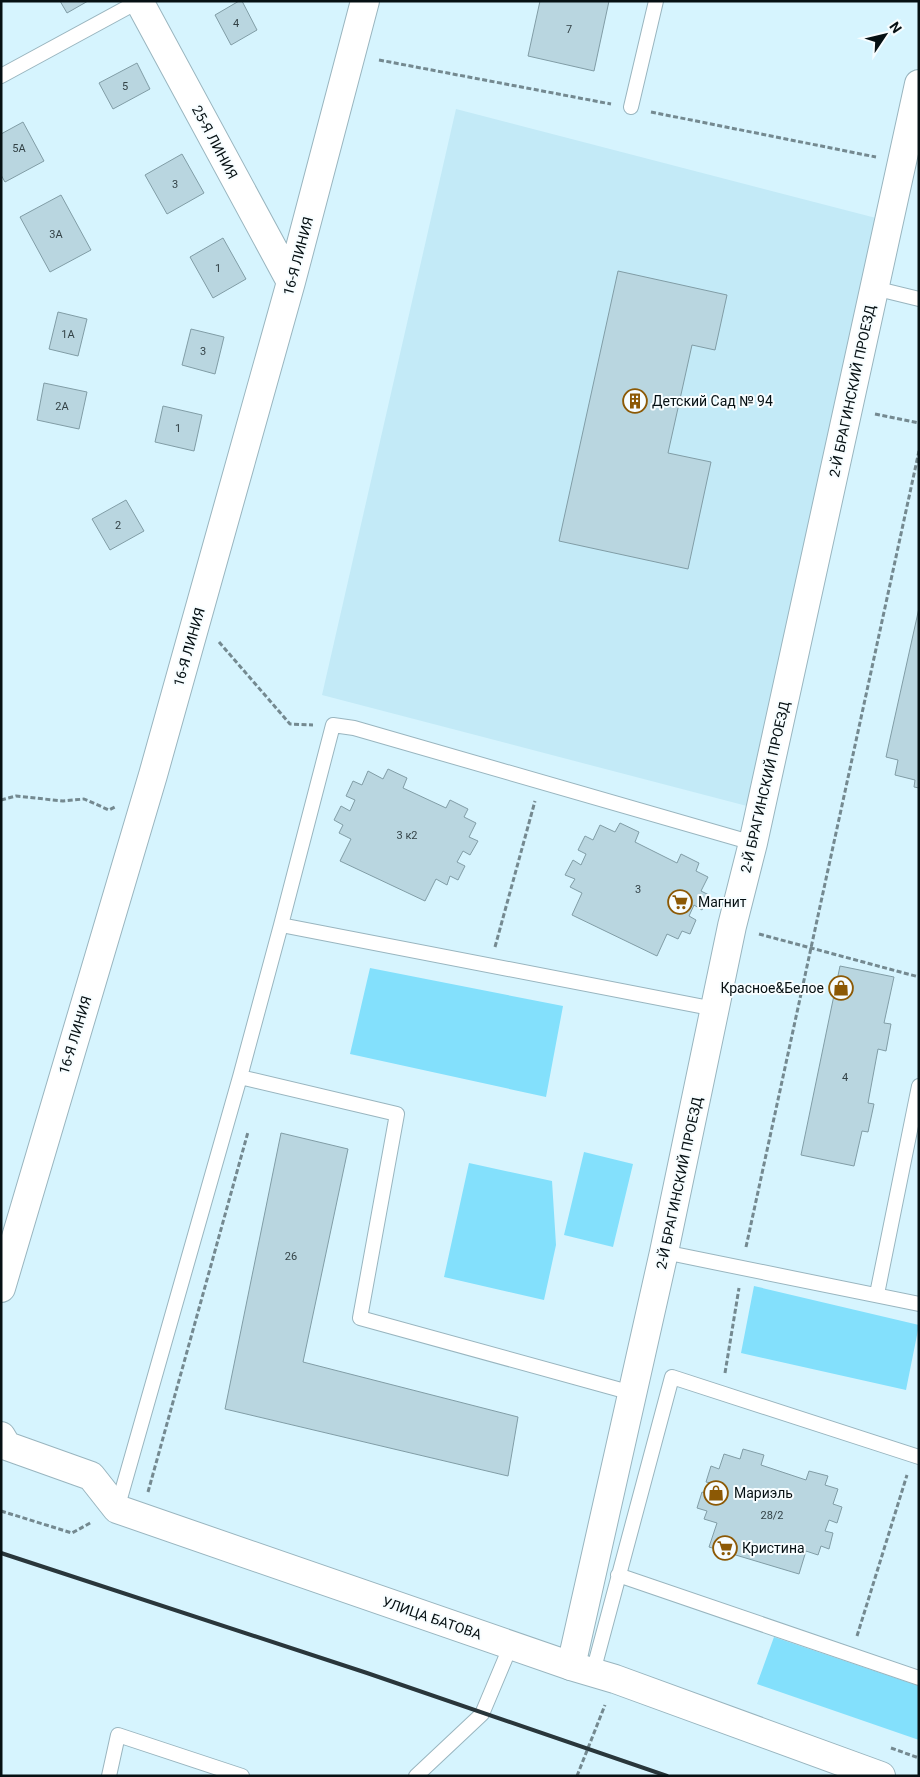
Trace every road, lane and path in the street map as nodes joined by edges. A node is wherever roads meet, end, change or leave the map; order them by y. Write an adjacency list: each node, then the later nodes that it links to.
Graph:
1 (139, 1): 4 (lane); 7 (street, 25-Я ЛИНИЯ)
2 (365, 1): 7 (street, 16-Я ЛИНИЯ)
3 (656, 1): 6 (lane)
4 (1, 76)
5 (919, 84): 8 (street, 2-Й БРАГИНСКИЙ ПРОЕЗД)
6 (631, 108)
7 (291, 282): 13 (street, 16-Я ЛИНИЯ)
8 (874, 288): 9 (lane); 10 (street, 2-Й БРАГИНСКИЙ ПРОЕЗД)
9 (919, 299)
10 (848, 409): 11 (path); 18 (street, 2-Й БРАГИНСКИЙ ПРОЕЗД)
11 (919, 423)
12 (919, 451): 21 (path)
13 (198, 617): 14 (path); 30 (street, 16-Я ЛИНИЯ)
14 (333, 725): 15 (lane); 19 (lane)
15 (540, 782): 18 (lane); 22 (path)
16 (1, 800): 17 (path)
17 (118, 805)
18 (753, 844): 20 (street, 2-Й БРАГИНСКИЙ ПРОЕЗД)
19 (281, 925): 22 (lane); 25 (lane)
20 (732, 926): 21 (path); 24 (street, 2-Й БРАГИНСКИЙ ПРОЕЗД)
21 (811, 948): 23 (path); 29 (path)
22 (489, 967): 24 (lane)
23 (919, 977)
24 (716, 1009): 28 (street, 2-Й БРАГИНСКИЙ ПРОЕЗД)
25 (240, 1077): 33 (lane); 38 (lane)
26 (919, 1086): 31 (lane)
27 (249, 1130): 37 (path)
28 (664, 1252): 29 (lane); 33 (street, 2-Й БРАГИНСКИЙ ПРОЕЗД)
29 (742, 1267): 31 (lane); 34 (path)
30 (1, 1288)
31 (877, 1294): 32 (lane)
32 (919, 1304)
33 (632, 1393): 43 (street, 2-Й БРАГИНСКИЙ ПРОЕЗД)
34 (722, 1394): 36 (lane); 40 (lane)
35 (1, 1436): 38 (street)
36 (916, 1456): 42 (path)
37 (157, 1496)
38 (117, 1509): 39 (path); 41 (street, УЛИЦА БАТОВА)
39 (1, 1511)
40 (618, 1575): 42 (lane); 43 (lane)
41 (511, 1645): 43 (street, УЛИЦА БАТОВА); 49 (lane)
42 (851, 1655): 44 (lane)
43 (593, 1672): 50 (path); 51 (street, УЛИЦА БАТОВА)
44 (919, 1678)
45 (881, 1745): 46 (path)
46 (919, 1758)
47 (110, 1776): 48 (lane)
48 (242, 1776)
49 (416, 1776)
50 (577, 1776)
51 (881, 1776)

